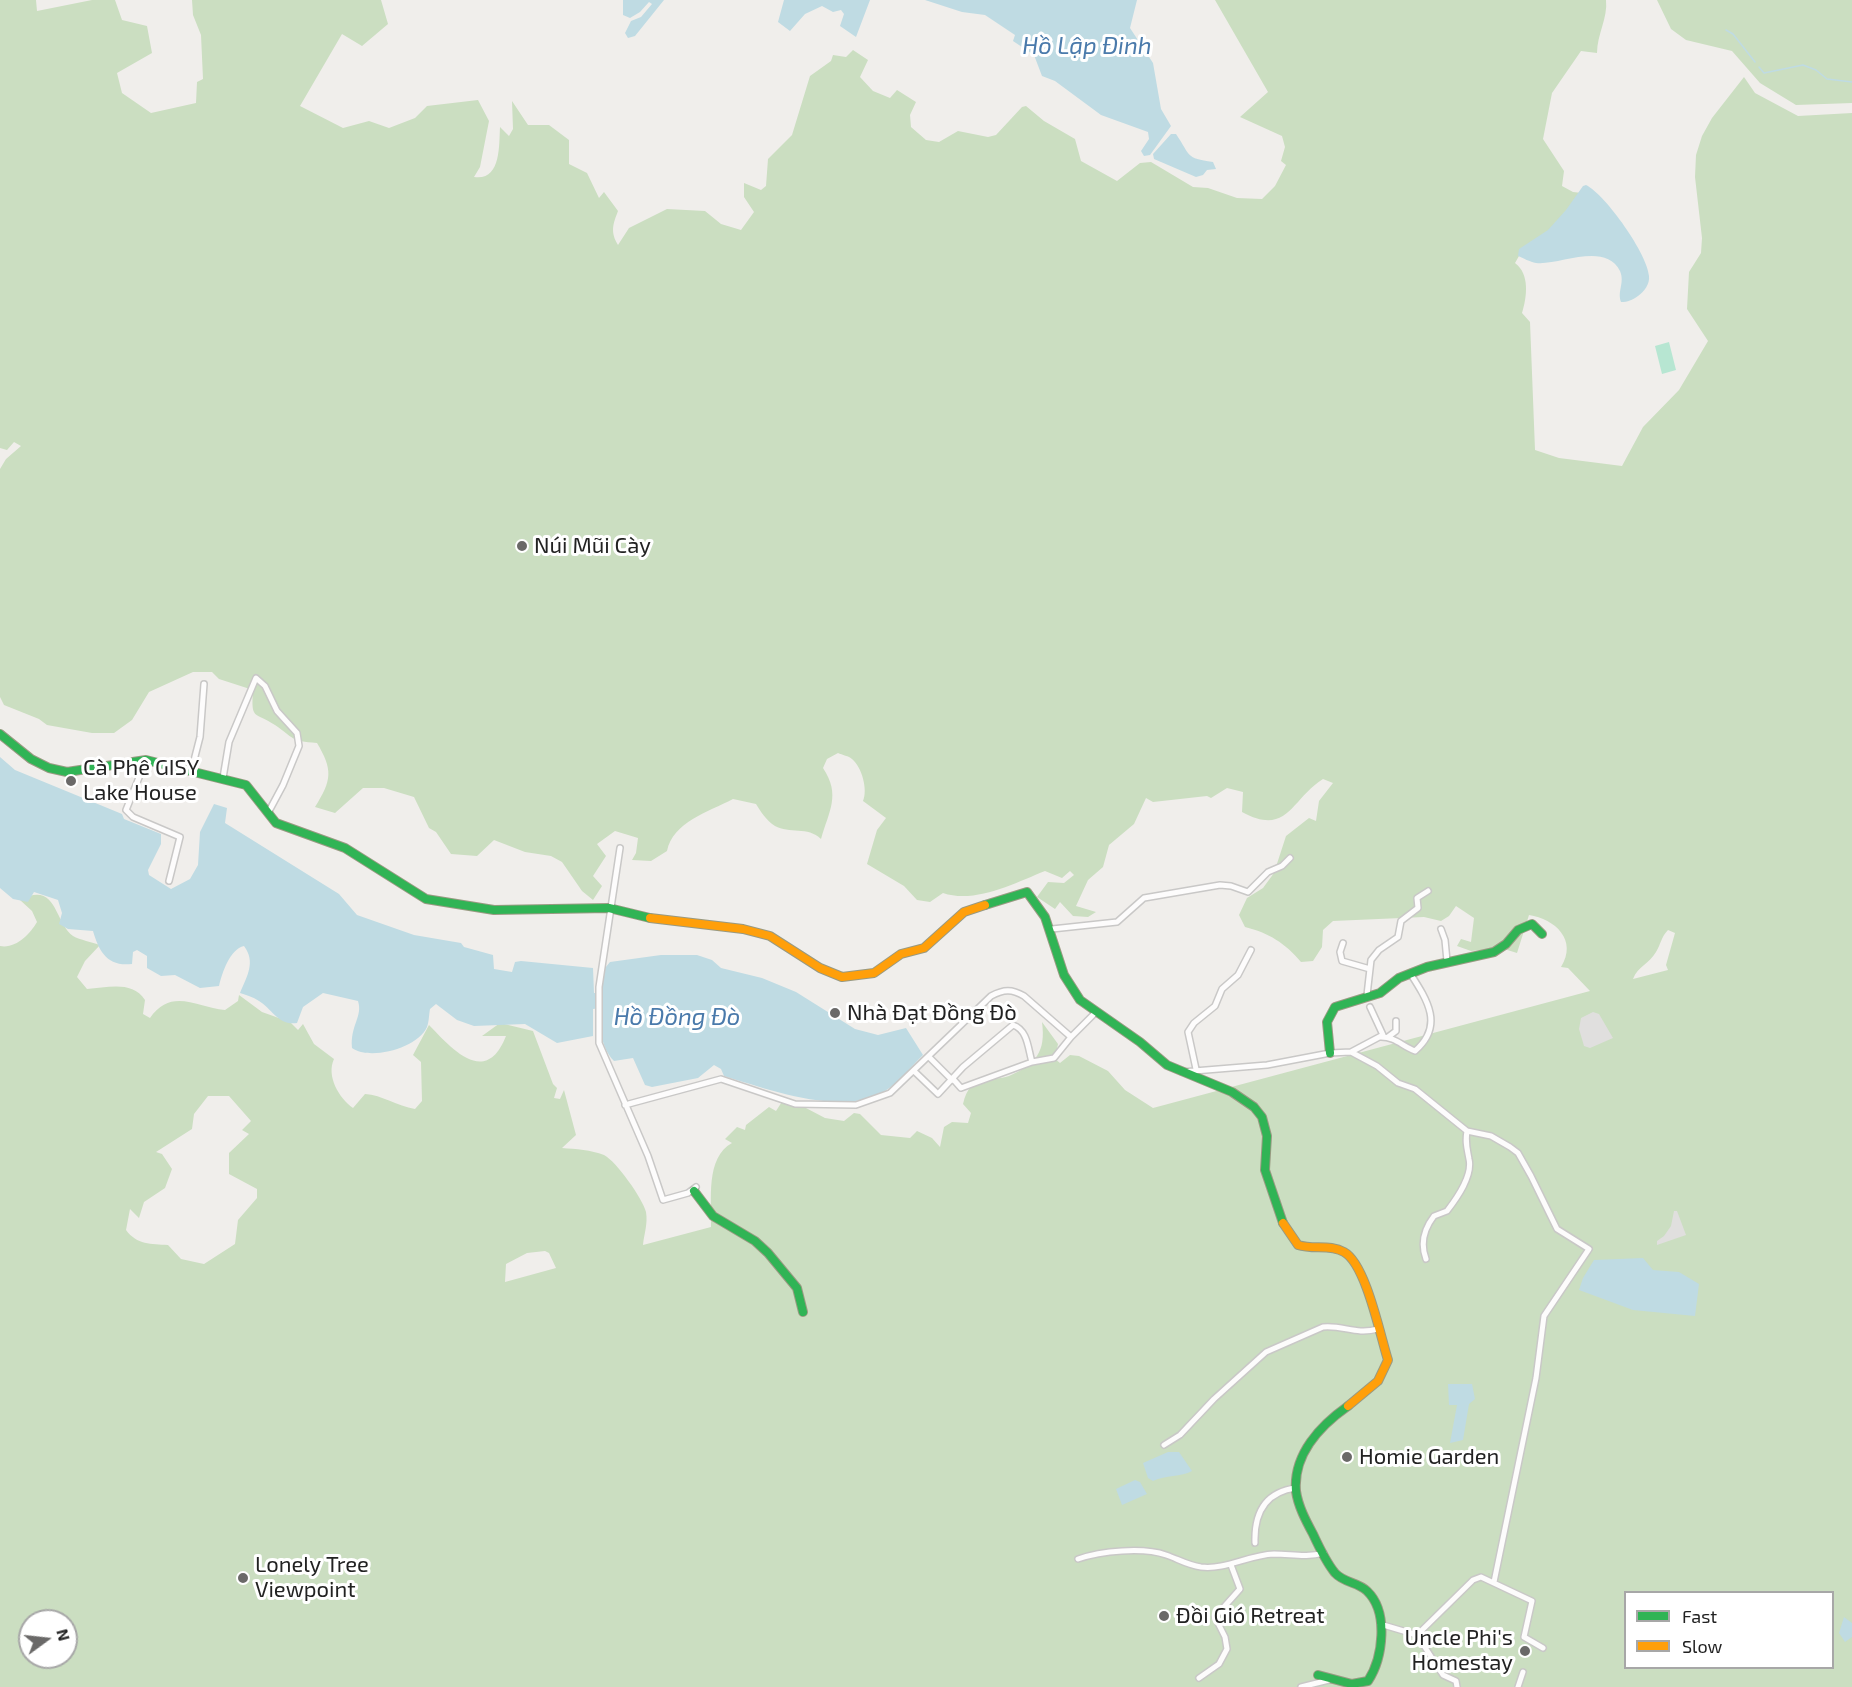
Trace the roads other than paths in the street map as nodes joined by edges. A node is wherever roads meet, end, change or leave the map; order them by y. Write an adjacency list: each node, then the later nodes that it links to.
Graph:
1 (204, 684): 4 (street)
2 (0, 734): 3 (street)
3 (146, 760): 4 (street); 9 (street)
4 (191, 772): 5 (street)
5 (223, 778): 6 (street); 6 (street)
6 (268, 813): 11 (street)
7 (620, 848): 11 (street)
8 (1290, 858): 13 (street)
9 (169, 881)
10 (1428, 891): 18 (street)
11 (609, 908): 13 (street); 34 (street)
12 (1441, 929): 17 (street)
13 (1052, 930): 22 (street)
14 (1542, 934): 17 (street)
15 (1343, 943): 18 (street)
16 (1251, 950): 30 (street)
17 (1447, 962): 19 (street)
18 (1370, 969): 20 (street)
19 (1410, 974): 20 (street); 25 (street)
20 (1366, 995): 26 (street)
21 (1370, 1007): 25 (street)
22 (1095, 1013): 24 (street); 32 (street)
23 (1396, 1021): 25 (street)
24 (1071, 1037): 28 (street); 29 (street)
25 (1385, 1037): 27 (street)
26 (1330, 1053): 27 (street); 30 (street)
27 (1351, 1053): 35 (street)
28 (929, 1057): 31 (street); 33 (street)
29 (1032, 1062): 33 (street); 33 (street)
30 (1196, 1069): 32 (street)
31 (915, 1072): 33 (street); 34 (street)
32 (1182, 1072): 39 (street)
33 (952, 1079)
34 (625, 1105): 36 (street)
35 (1467, 1131): 37 (street); 46 (street)
36 (695, 1189): 38 (street)
37 (1426, 1259)
38 (803, 1312)
39 (1378, 1329): 40 (street); 41 (street)
40 (1164, 1445)
41 (1296, 1488): 42 (street); 43 (street)
42 (1255, 1543)
43 (1324, 1553): 45 (street); 47 (street)
44 (1078, 1559): 45 (street)
45 (1231, 1565): 52 (street)
46 (1494, 1582): 48 (street); 49 (street)
47 (1380, 1624): 48 (street); 54 (street)
48 (1417, 1635): 56 (street)
49 (1544, 1648)
50 (1523, 1672): 57 (street)
51 (1318, 1675): 53 (street)
52 (1199, 1678)
53 (1329, 1680): 54 (street); 55 (street)
54 (1352, 1686)
55 (1301, 1687)
56 (1457, 1687)
57 (1518, 1687)

